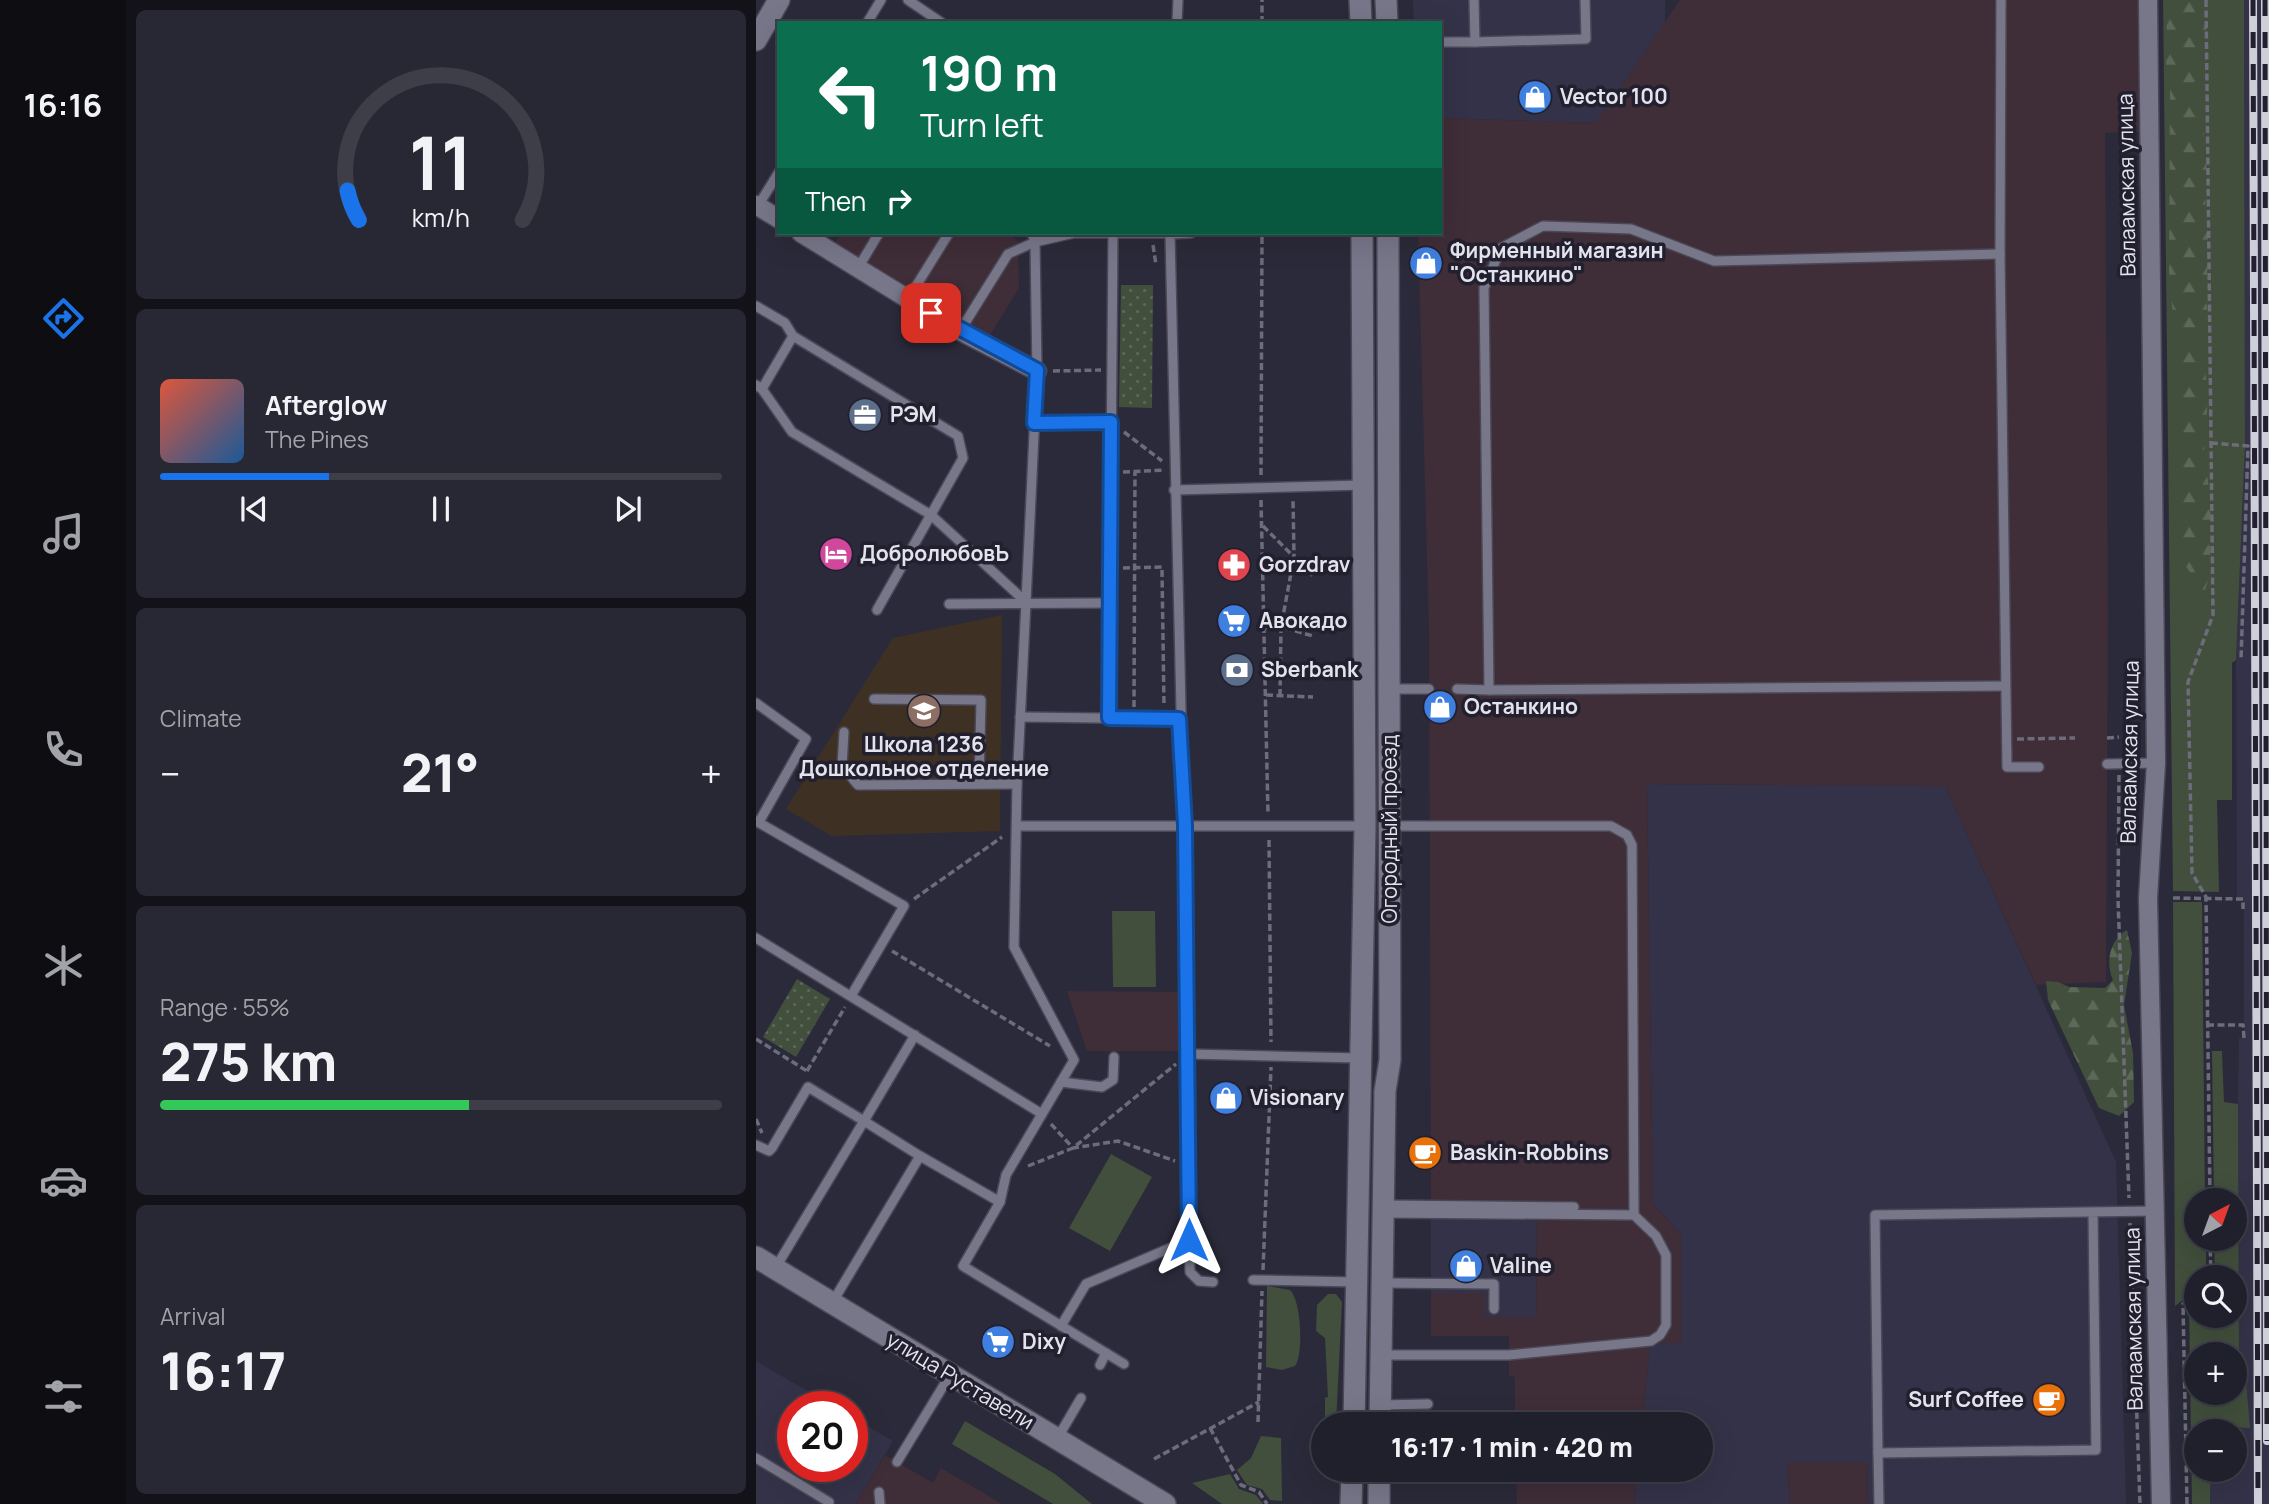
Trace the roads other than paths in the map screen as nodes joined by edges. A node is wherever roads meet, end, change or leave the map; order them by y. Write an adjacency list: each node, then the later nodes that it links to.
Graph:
1 (779, 0): 16 (main road)
2 (881, 0): 11 (lane)
3 (908, 0): 12 (lane)
4 (1178, 0): 13 (lane)
5 (1360, 0): 14 (main road)
6 (1386, 0): 15 (main road)
7 (1474, 0): 18 (lane)
8 (1585, 0): 18 (lane)
9 (2001, 0): 31 (lane)
10 (2148, 0): 59 (street, Валаамская улица)
11 (868, 21)
12 (939, 21)
13 (1177, 21)
14 (1361, 21)
15 (1387, 21)
16 (756, 40)
17 (1442, 42): 18 (lane)
18 (1475, 42)
19 (777, 175): 20 (lane)
20 (757, 206): 21 (street)
21 (777, 218)
22 (804, 235): 32 (street)
23 (878, 235): 32 (lane)
24 (948, 235): 33 (lane)
25 (1054, 235): 30 (lane)
26 (1112, 235): 39 (lane)
27 (1170, 235): 42 (lane)
28 (1362, 235): 41 (main road, Огородный проезд)
29 (1388, 235): 49 (main road, Огородный проезд)
30 (1033, 237): 35 (lane); 37 (lane)
31 (2000, 254): 48 (lane); 52 (lane)
32 (858, 268): 33 (street)
33 (908, 299): 35 (street)
34 (756, 306): 36 (lane)
35 (960, 331): 37 (street)
36 (793, 336): 38 (lane); 43 (lane)
37 (1037, 370): 40 (lane)
38 (759, 387): 43 (lane)
39 (1111, 422): 40 (lane); 45 (lane)
40 (1034, 423): 44 (lane)
41 (1363, 485): 42 (lane); 67 (main road, Огородный проезд)
42 (1174, 490): 57 (lane)
43 (931, 515): 44 (lane); 47 (lane)
44 (1026, 602): 45 (lane); 46 (lane); 55 (lane)
45 (1110, 603): 56 (lane)
46 (949, 604)
47 (877, 610)
48 (2004, 686): 52 (lane); 61 (lane)
49 (1389, 689): 50 (lane); 68 (main road, Огородный проезд)
50 (1430, 689)
51 (1457, 690): 52 (lane)
52 (1489, 690)
53 (874, 699): 62 (lane)
54 (756, 703): 64 (lane)
55 (1020, 717): 56 (lane); 63 (lane)
56 (1109, 718): 57 (lane)
57 (1179, 719): 65 (lane)
58 (844, 732): 62 (lane)
59 (2156, 763): 60 (lane); 83 (street, Валаамская улица)
60 (2107, 764)
61 (2039, 767)
62 (979, 784): 63 (lane)
63 (1017, 784): 66 (lane)
64 (757, 821): 70 (lane)
65 (1185, 825): 66 (lane); 67 (lane); 72 (lane)
66 (1017, 826): 75 (lane)
67 (1365, 826): 74 (main road, Огородный проезд)
68 (1390, 826): 82 (main road, Огородный проезд); 85 (lane)
69 (756, 938): 70 (lane)
70 (851, 996): 71 (lane)
71 (915, 1035): 76 (lane); 77 (lane)
72 (1189, 1054): 74 (lane); 86 (lane)
73 (1114, 1057): 75 (lane)
74 (1361, 1059): 91 (main road, Огородный проезд)
75 (1061, 1082): 76 (lane)
76 (1042, 1114): 80 (lane)
77 (864, 1121): 78 (lane); 79 (lane); 88 (lane)
78 (756, 1145)
79 (920, 1156): 80 (lane); 93 (lane)
80 (1000, 1202): 95 (lane)
81 (1574, 1207): 82 (lane)
82 (1382, 1209): 85 (lane); 92 (main road, Огородный проезд)
83 (2155, 1211): 84 (lane); 119 (street, Валаамская улица)
84 (2093, 1212): 107 (lane); 107 (lane)
85 (1634, 1215): 97 (lane)
86 (1189, 1240): 90 (lane); 95 (lane)
87 (756, 1258): 88 (main road, улица Руставели)
88 (775, 1269): 93 (main road, улица Руставели)
89 (1258, 1280): 91 (lane)
90 (1213, 1282)
91 (1357, 1282): 103 (main road, Огородный проезд)
92 (1382, 1283): 94 (lane); 97 (main road, Огородный проезд)
93 (832, 1303): 100 (main road, улица Руставели)
94 (1494, 1309)
95 (1061, 1326): 96 (lane)
96 (1106, 1353): 98 (lane); 99 (lane)
97 (1381, 1355): 104 (main road, Огородный проезд)
98 (1124, 1364)
99 (1100, 1365)
100 (950, 1375): 106 (main road, улица Руставели); 109 (lane)
101 (1081, 1398): 106 (lane)
102 (1428, 1404): 105 (lane)
103 (1354, 1412)
104 (1380, 1412)
105 (1393, 1412)
106 (1056, 1440): 115 (main road, улица Руставели)
107 (1878, 1453): 118 (lane)
108 (756, 1458): 113 (lane)
109 (897, 1462)
110 (1352, 1482): 116 (main road)
111 (1380, 1482): 117 (main road)
112 (879, 1492): 114 (lane)
113 (828, 1504)
114 (880, 1504)
115 (1165, 1504)
116 (1351, 1504)
117 (1379, 1504)
118 (1879, 1504)
119 (2161, 1504)

